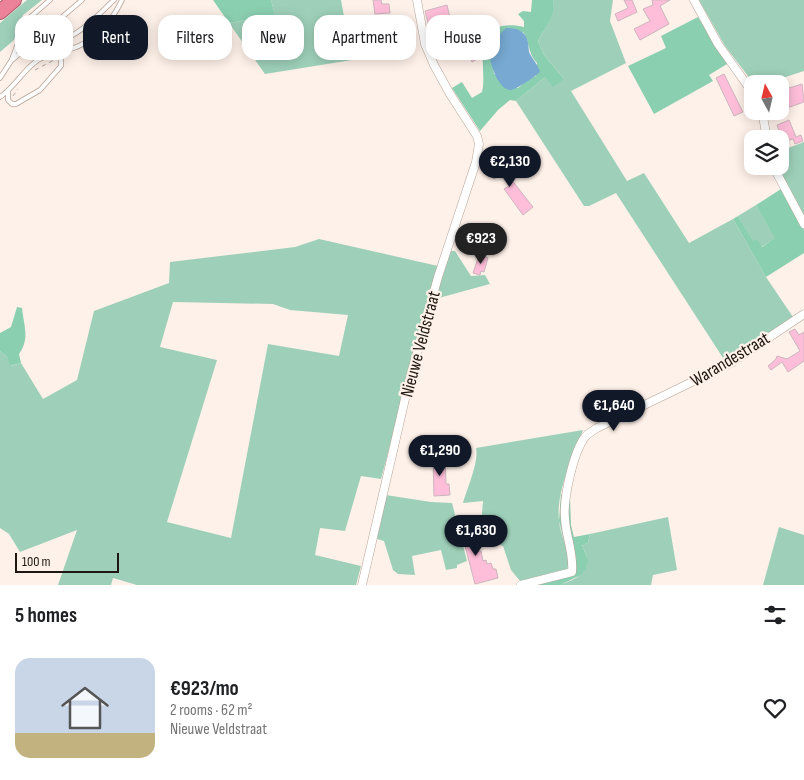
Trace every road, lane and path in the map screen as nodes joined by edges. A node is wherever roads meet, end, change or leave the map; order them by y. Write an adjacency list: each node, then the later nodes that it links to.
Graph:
1 (14, 0): 8 (highway)
2 (50, 0): 16 (lane)
3 (82, 0): 9 (lane)
4 (114, 0): 10 (lane)
5 (122, 0): 11 (lane)
6 (417, 0): 27 (street, Nieuwe Veldstraat)
7 (694, 0): 19 (street)
8 (0, 12)
9 (64, 15)
10 (73, 35)
11 (73, 48)
12 (15, 58): 16 (lane)
13 (39, 60): 21 (lane)
14 (54, 60): 17 (path)
15 (62, 60): 23 (lane)
16 (11, 62): 18 (lane)
17 (33, 71)
18 (0, 78)
19 (744, 81)
20 (19, 86): 23 (path)
21 (8, 92): 22 (lane); 23 (lane)
22 (0, 97)
23 (8, 100)
24 (778, 175): 25 (street)
25 (804, 224)
26 (804, 314): 28 (street, Warandestraat)
27 (362, 585)
28 (521, 585)

